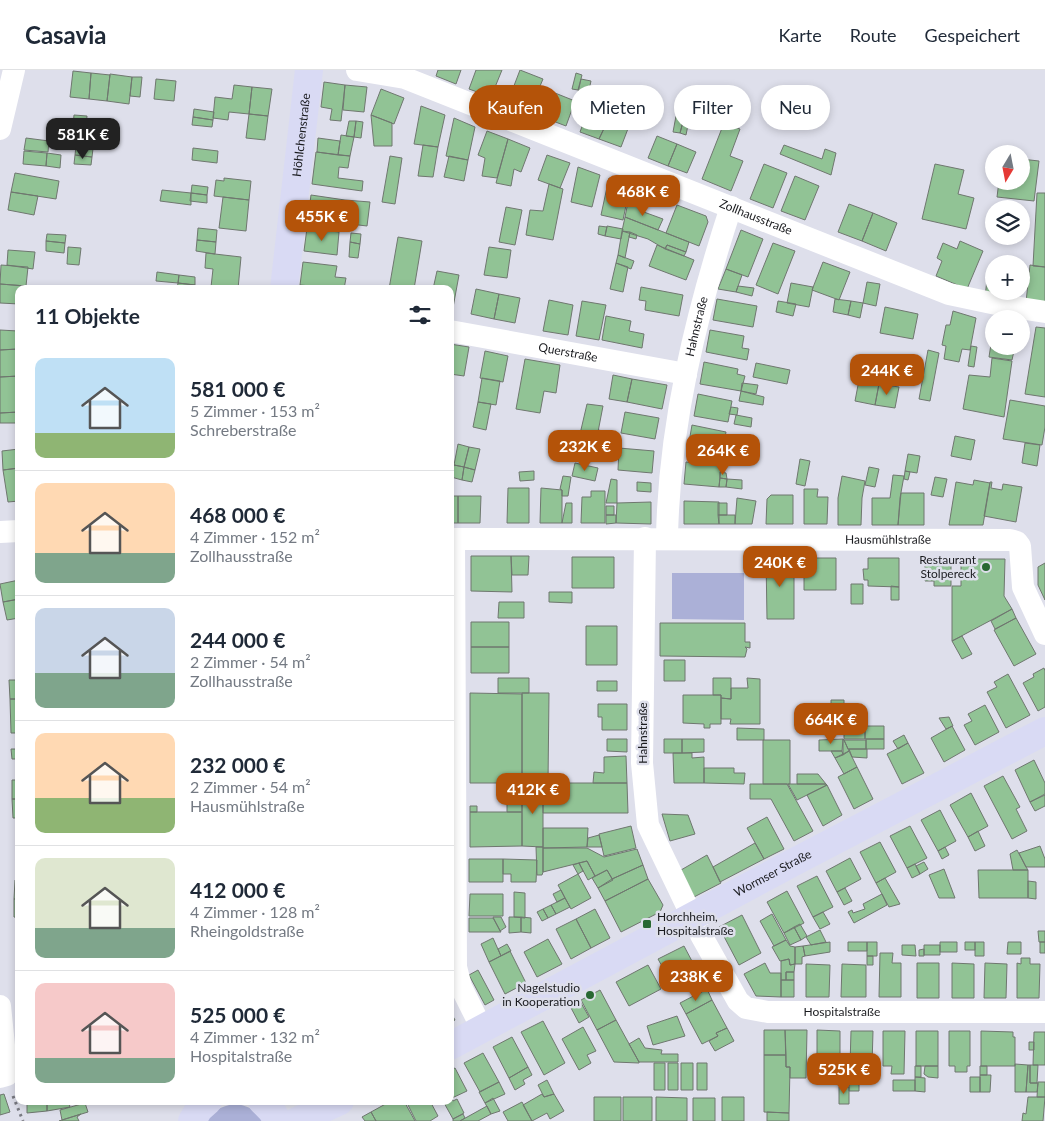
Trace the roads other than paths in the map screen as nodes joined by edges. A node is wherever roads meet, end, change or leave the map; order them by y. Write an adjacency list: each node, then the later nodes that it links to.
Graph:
1 (14, 70): 4 (street)
2 (309, 70): 6 (main road, Höhlchenstraße)
3 (357, 70): 5 (street, Zollhausstraße)
4 (0, 129)
5 (732, 207): 7 (street, Zollhausstraße); 9 (street, Hahnstraße)
6 (284, 285)
7 (1045, 312)
8 (454, 332): 9 (street, Querstraße)
9 (686, 374): 12 (street, Hahnstraße)
10 (15, 531): 11 (street)
11 (0, 532)
12 (656, 538): 13 (street, Hausmühlstraße); 14 (street, Hausmühlstraße); 17 (street, Hahnstraße)
13 (454, 539)
14 (1045, 634)
15 (1045, 731): 17 (main road, Wormser Straße)
16 (454, 753): 20 (street)
17 (692, 916): 19 (street, Hospitalstraße); 20 (main road, Wormser Straße)
18 (0, 1006): 22 (street)
19 (1045, 1012)
20 (482, 1029): 21 (main road, Wormser Straße)
21 (454, 1044)
22 (0, 1077)
23 (204, 1105): 26 (main road)
24 (266, 1105): 27 (main road)
25 (331, 1105): 28 (main road)
26 (192, 1121)
27 (278, 1121)
28 (297, 1121)

